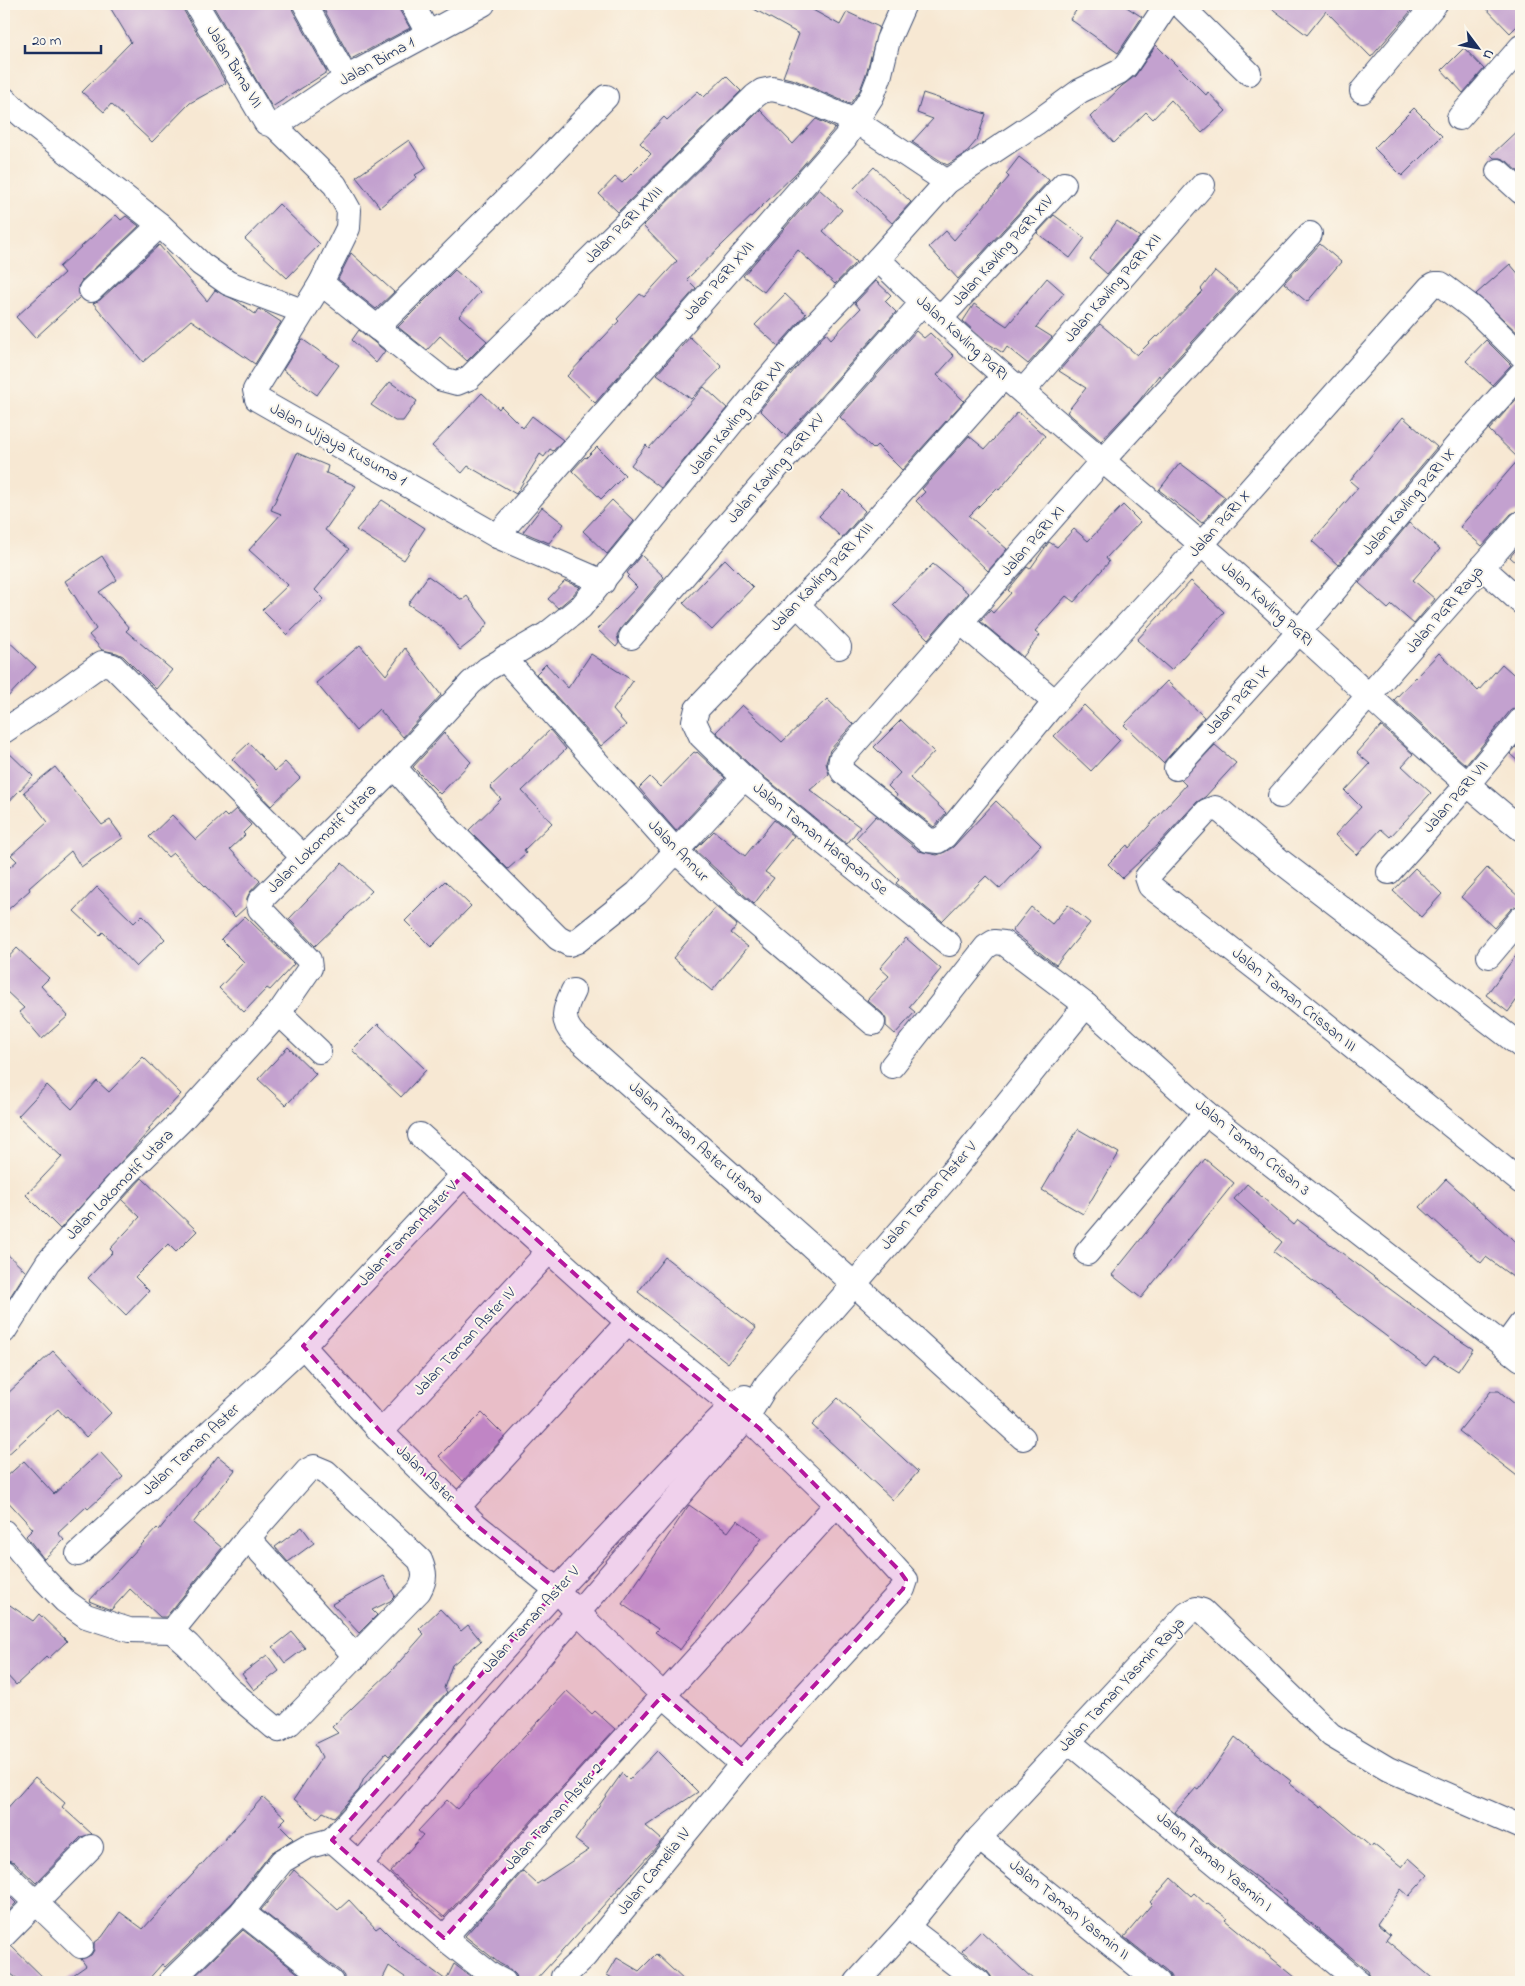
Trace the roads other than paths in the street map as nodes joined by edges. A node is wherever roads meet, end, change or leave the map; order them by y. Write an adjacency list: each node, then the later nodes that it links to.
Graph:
1 (196, 4): 18 (street, Jalan Bima VII)
2 (305, 4): 12 (street)
3 (412, 4): 9 (street)
4 (483, 4): 9 (street, Jalan Bima 1)
5 (904, 4): 17 (street, Jalan PGRI XVII)
6 (1167, 4): 20 (street, Jalan Kavling PGRI XVI)
7 (1179, 4): 11 (street)
8 (1435, 4): 13 (street)
9 (428, 33): 12 (street, Jalan Bima 1)
10 (1521, 47): 16 (street)
11 (1249, 73)
12 (346, 78): 18 (street, Jalan Bima 1)
13 (1362, 91)
14 (606, 97): 32 (street)
15 (4, 99): 24 (street)
16 (1460, 118)
17 (857, 122): 20 (street, Jalan PGRI XVIII); 32 (street, Jalan PGRI XVIII); 39 (street, Jalan PGRI XVII)
18 (275, 126): 27 (street, Jalan Wijaya Kusuma 1)
19 (1498, 170): 23 (street)
20 (946, 182): 26 (street, Jalan Kavling PGRI XVI)
21 (1064, 184): 31 (street, Jalan Kavling PGRI XIV)
22 (1203, 185): 36 (street, Jalan Kavling PGRI XII)
23 (1521, 192)
24 (160, 225): 28 (street); 30 (street)
25 (1310, 234): 37 (street, Jalan PGRI XI)
26 (878, 259): 29 (street, Jalan Kavling PGRI); 42 (street, Jalan Kavling PGRI XVI)
27 (321, 283): 30 (street, Jalan Wijaya Kusuma 1); 32 (street, Jalan PGRI XVIII)
28 (91, 290)
29 (922, 303): 31 (street, Jalan Kavling PGRI); 47 (street, Jalan Kavling PGRI XV)
30 (302, 311): 39 (street, Jalan Wijaya Kusuma 1)
31 (941, 318): 35 (street, Jalan Kavling PGRI)
32 (377, 328)
33 (1521, 355): 40 (street, Jalan PGRI X)
34 (1521, 374): 46 (street, Jalan Kavling PGRI IX)
35 (1004, 376): 36 (street, Jalan Kavling PGRI); 44 (street, Jalan Kavling PGRI XIII)
36 (1023, 391): 37 (street, Jalan Kavling PGRI)
37 (1102, 461): 40 (street, Jalan Kavling PGRI); 45 (street, Jalan PGRI XI)
38 (1521, 523): 41 (street, Jalan PGRI Raya)
39 (497, 536): 42 (street, Jalan Wijaya Kusuma 1)
40 (1202, 545): 46 (street, Jalan Kavling PGRI); 51 (street, Jalan PGRI X)
41 (1482, 567): 43 (street); 50 (street, Jalan PGRI Raya)
42 (603, 582): 49 (street, Jalan Lokomotif Utara)
43 (1521, 602)
44 (797, 604): 48 (street); 56 (street, Jalan Kavling PGRI XIII)
45 (962, 623): 51 (street); 60 (street, Jalan PGRI XI)
46 (1300, 632): 50 (street, Jalan Kavling PGRI); 55 (street, Jalan PGRI IX)
47 (631, 637)
48 (839, 647)
49 (504, 658): 54 (street, Jalan Lokomotif Utara); 61 (street, Jalan Annur)
50 (1369, 698): 57 (street, Jalan Kavling PGRI); 58 (street, Jalan PGRI Raya)
51 (1056, 702): 60 (street, Jalan PGRI X)
52 (1521, 720): 57 (street, Jalan PGRI VII)
53 (4, 730): 62 (street)
54 (394, 767): 61 (street, Jalan Taman Harapan Se); 62 (street, Jalan Lokomotif Utara)
55 (1176, 768)
56 (744, 778): 61 (street, Jalan Taman Harapan Se); 65 (street, Jalan Taman Harapan Se)
57 (1467, 785): 59 (street, Jalan Kavling PGRI); 63 (street, Jalan PGRI VII)
58 (1280, 796)
59 (1521, 829)
60 (928, 840)
61 (675, 850): 70 (street, Jalan Annur)
62 (303, 857): 69 (street, Jalan Lokomotif Utara)
63 (1389, 872)
64 (1521, 918): 66 (street)
65 (949, 944)
66 (1489, 956)
67 (573, 992): 80 (street, Jalan Taman Aster Utama)
68 (1086, 1004): 73 (street, Jalan Taman Crisan 3); 74 (street, Jalan Taman Crisan 3); 80 (street, Jalan Taman Aster V)
69 (279, 1013): 72 (street); 83 (street, Jalan Lokomotif Utara)
70 (872, 1023)
71 (1521, 1046): 77 (street, Jalan Taman Crissan III)
72 (319, 1050)
73 (892, 1066)
74 (1206, 1113): 79 (street); 85 (street, Jalan Taman Crisan 3)
75 (420, 1134): 76 (street)
76 (464, 1174): 78 (street, Jalan Taman Aster V); 84 (street, Jalan Taman Aster V)
77 (1521, 1182)
78 (549, 1251): 81 (street, Jalan Taman Aster V); 87 (street, Jalan Taman Aster IV)
79 (1087, 1253)
80 (853, 1283): 86 (street, Jalan Taman Aster V); 88 (street, Jalan Taman Aster Utama)
81 (628, 1322): 86 (street, Jalan Taman Aster V); 90 (street)
82 (1521, 1324): 85 (street)
83 (4, 1331)
84 (303, 1346): 87 (street, Jalan Aster); 93 (street, Jalan Taman Aster)
85 (1513, 1353)
86 (740, 1411): 89 (street, Jalan Taman Aster V); 94 (street, Jalan Taman Aster V); 95 (street, Jalan Taman Aster V)
87 (381, 1432): 90 (street, Jalan Aster)
88 (1023, 1438)
89 (837, 1504): 98 (street); 100 (street, Jalan Taman Aster V)
90 (458, 1507): 94 (street, Jalan Aster)
91 (4, 1532): 96 (street)
92 (248, 1538): 96 (street); 97 (street); 97 (street)
93 (78, 1554)
94 (557, 1590): 95 (street, Jalan Aster); 103 (street, Jalan Taman Aster V)
95 (577, 1612): 98 (street); 105 (street, Jalan Taman Aster V)
96 (172, 1632): 97 (street)
97 (356, 1657)
98 (663, 1695): 100 (street); 111 (street, Jalan Taman Aster 2)
99 (1069, 1742): 101 (street, Jalan Taman Yasmin Raya); 102 (street, Jalan Taman Yasmin Raya); 120 (street, Jalan Taman Yasmin I)
100 (742, 1764): 113 (street, Jalan Camelia IV)
101 (1521, 1827)
102 (979, 1838): 109 (street, Jalan Taman Yasmin Raya); 119 (street, Jalan Taman Yasmin II)
103 (332, 1840): 105 (street); 108 (street)
104 (91, 1846): 107 (street)
105 (361, 1863): 111 (street)
106 (4, 1872): 107 (street)
107 (37, 1902): 110 (street); 112 (street)
108 (242, 1912): 114 (street); 115 (street)
109 (907, 1927): 117 (street); 118 (street)
110 (4, 1935)
111 (444, 1938): 116 (street)
112 (81, 1946)
113 (561, 1980)
114 (175, 1981)
115 (331, 1982)
116 (504, 1982)
117 (857, 1982)
118 (979, 1982)
119 (1158, 1982)
120 (1359, 1982)

